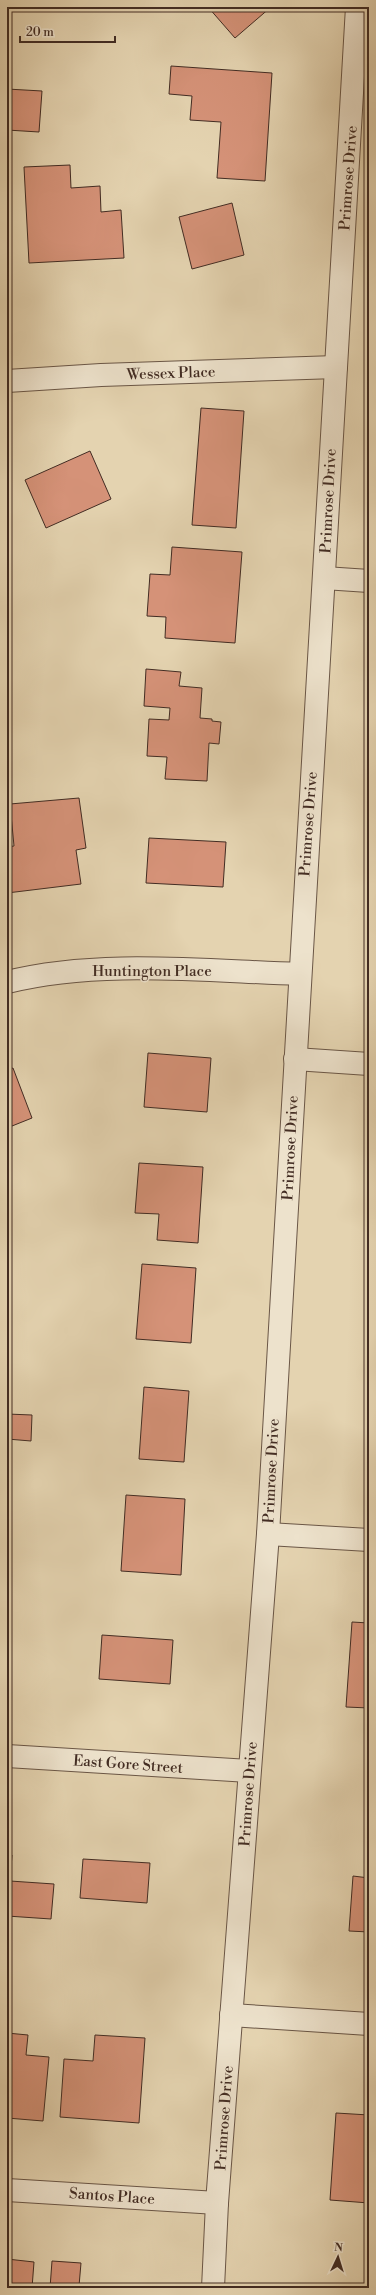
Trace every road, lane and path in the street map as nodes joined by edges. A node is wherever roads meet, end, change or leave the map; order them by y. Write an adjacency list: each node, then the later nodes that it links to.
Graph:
1 (357, 7): 2 (street, Primrose Drive)
2 (361, 98): 3 (street, Primrose Drive)
3 (336, 367): 4 (street, Wessex Place); 5 (street, Primrose Drive)
4 (7, 381)
5 (324, 578): 6 (street); 7 (street, Primrose Drive)
6 (369, 581)
7 (299, 974): 8 (street, Huntington Place); 9 (street, Primrose Drive)
8 (7, 982)
9 (295, 1059): 10 (street); 11 (street, Primrose Drive)
10 (369, 1064)
11 (268, 1534): 12 (street); 14 (street, Primrose Drive)
12 (369, 1540)
13 (7, 1756): 14 (street, East Gore Street)
14 (249, 1771): 15 (street, Primrose Drive)
15 (231, 2015): 16 (street); 18 (street, Primrose Drive)
16 (369, 2024)
17 (7, 2190): 18 (street, Santos Place)
18 (217, 2203): 19 (street, Primrose Drive)
19 (213, 2288)

